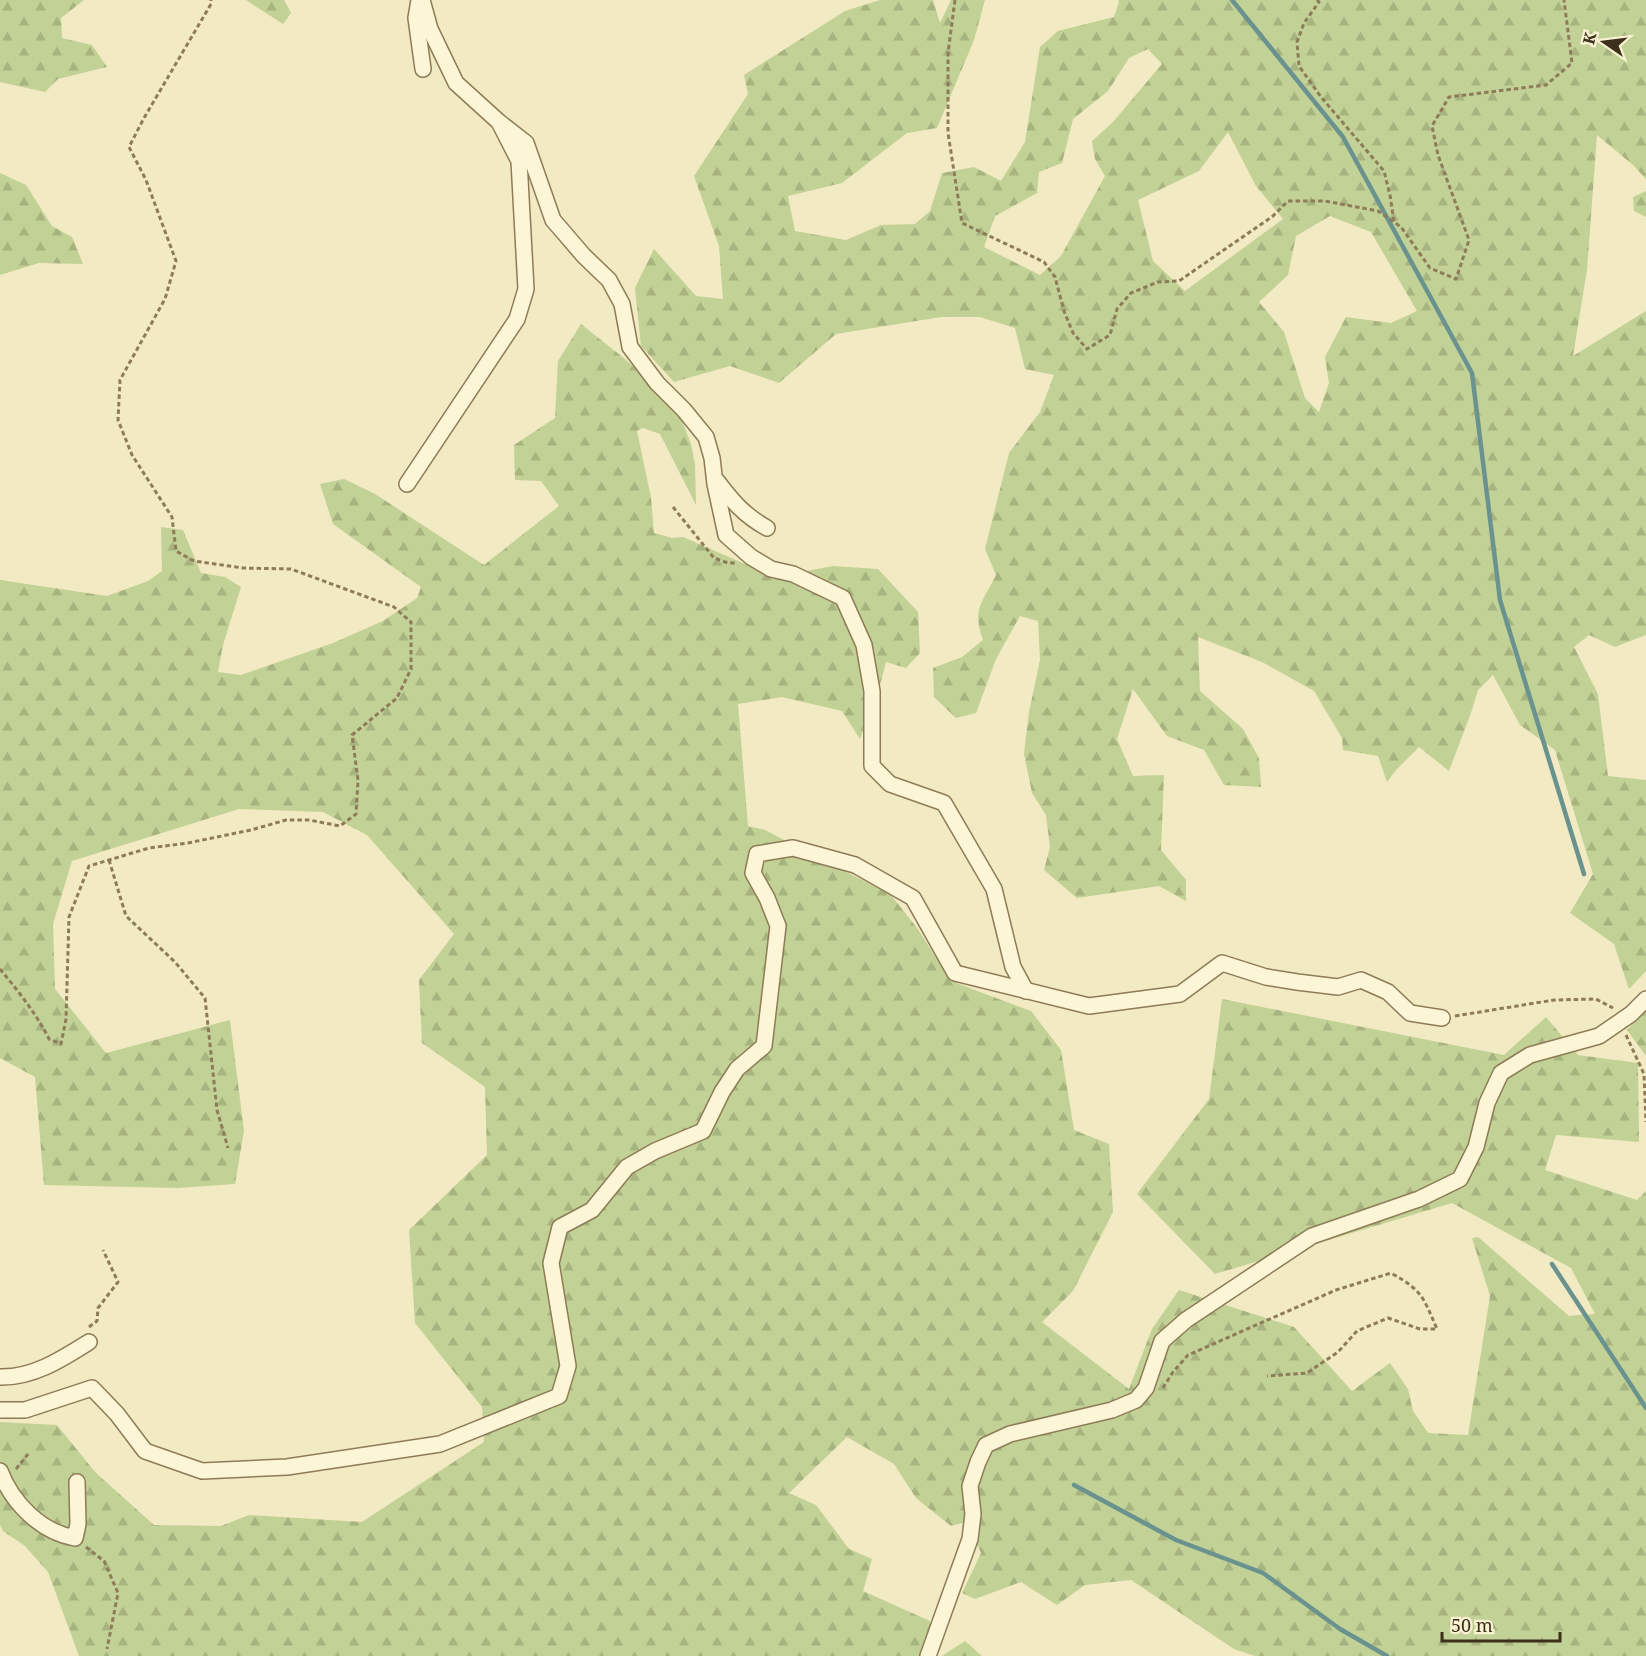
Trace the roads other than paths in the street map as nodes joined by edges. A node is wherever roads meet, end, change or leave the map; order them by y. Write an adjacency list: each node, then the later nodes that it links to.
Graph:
1 (420, 0): 2 (street); 3 (street)
2 (423, 69)
3 (499, 122): 4 (street); 5 (street)
4 (714, 476): 6 (street); 7 (street)
5 (407, 484)
6 (767, 528)
7 (1026, 991): 9 (street); 12 (street)
8 (1646, 999): 15 (street)
9 (1442, 1018)
10 (89, 1335): 11 (street)
11 (0, 1377)
12 (1, 1414)
13 (0, 1471): 14 (street)
14 (77, 1482)
15 (928, 1656)

